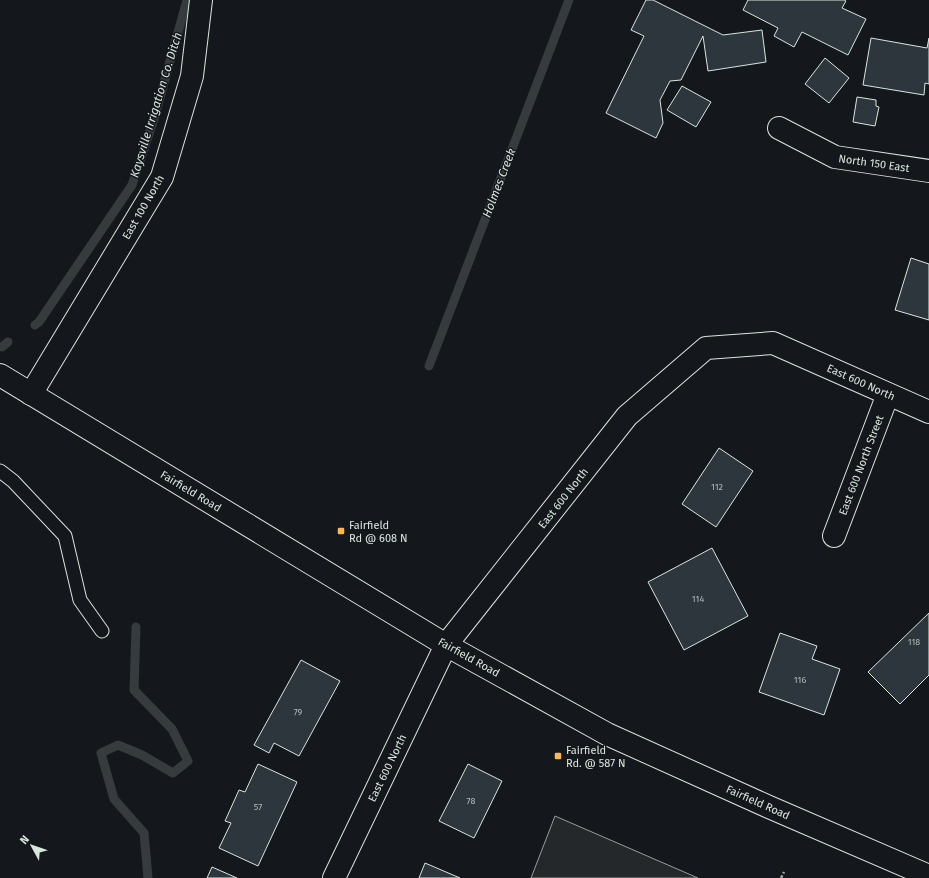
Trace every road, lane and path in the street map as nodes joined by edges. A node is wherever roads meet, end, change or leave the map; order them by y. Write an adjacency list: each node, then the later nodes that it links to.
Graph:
1 (201, 0): 5 (street, East 100 North)
2 (779, 128): 3 (street, North 150 East)
3 (929, 171)
4 (0, 375): 5 (street, Fairfield Road)
5 (31, 394): 11 (street, Fairfield Road)
6 (888, 394): 7 (street, East 600 North); 9 (street, East 600 North Street); 11 (street, East 600 North)
7 (929, 412)
8 (0, 471): 10 (lane)
9 (834, 536)
10 (102, 631)
11 (446, 645): 13 (street, Fairfield Road); 14 (street, East 600 North)
12 (784, 872): 15 (path)
13 (929, 876)
14 (334, 878)
15 (781, 878)

